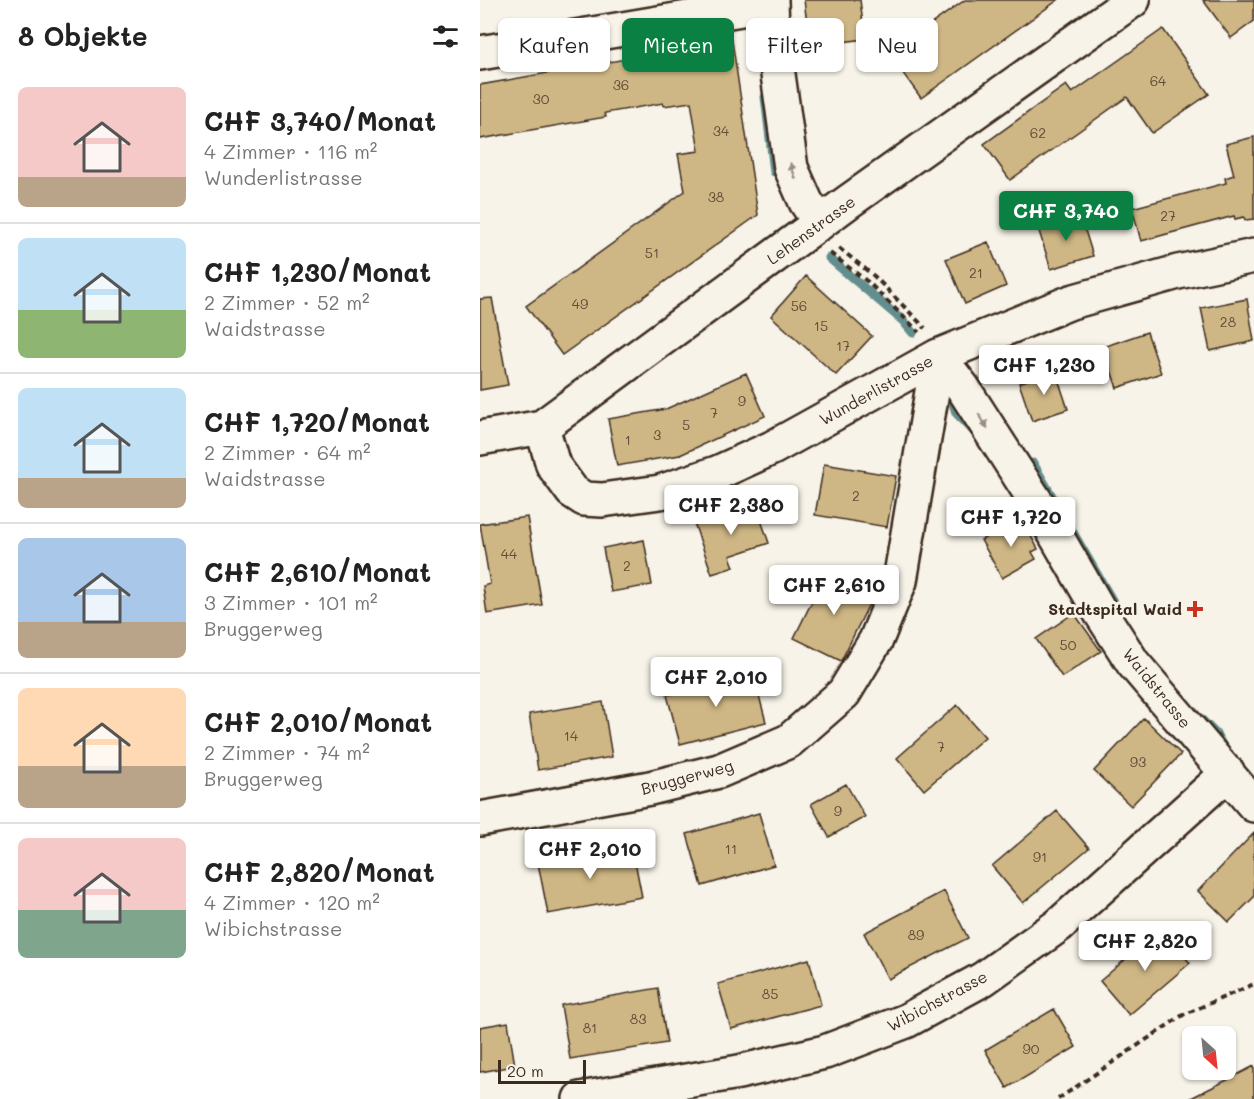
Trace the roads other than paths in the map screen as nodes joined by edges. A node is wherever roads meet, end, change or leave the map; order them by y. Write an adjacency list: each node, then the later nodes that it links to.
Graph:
1 (1133, 0): 4 (street, Lehenstrasse)
2 (771, 2): 3 (street); 4 (street, one-way to 2)
3 (480, 53)
4 (824, 237): 7 (street, Lehenstrasse)
5 (1254, 256): 6 (street, Wunderlistrasse)
6 (930, 342): 7 (street, Wunderlistrasse); 9 (street, Waidstrasse, one-way to 9); 11 (street, Bruggerweg)
7 (542, 427): 8 (street, Lehenstrasse)
8 (480, 438)
9 (1228, 773): 10 (street, Waidstrasse); 12 (street, Wibichstrasse)
10 (1254, 805)
11 (480, 819)
12 (580, 1099)

